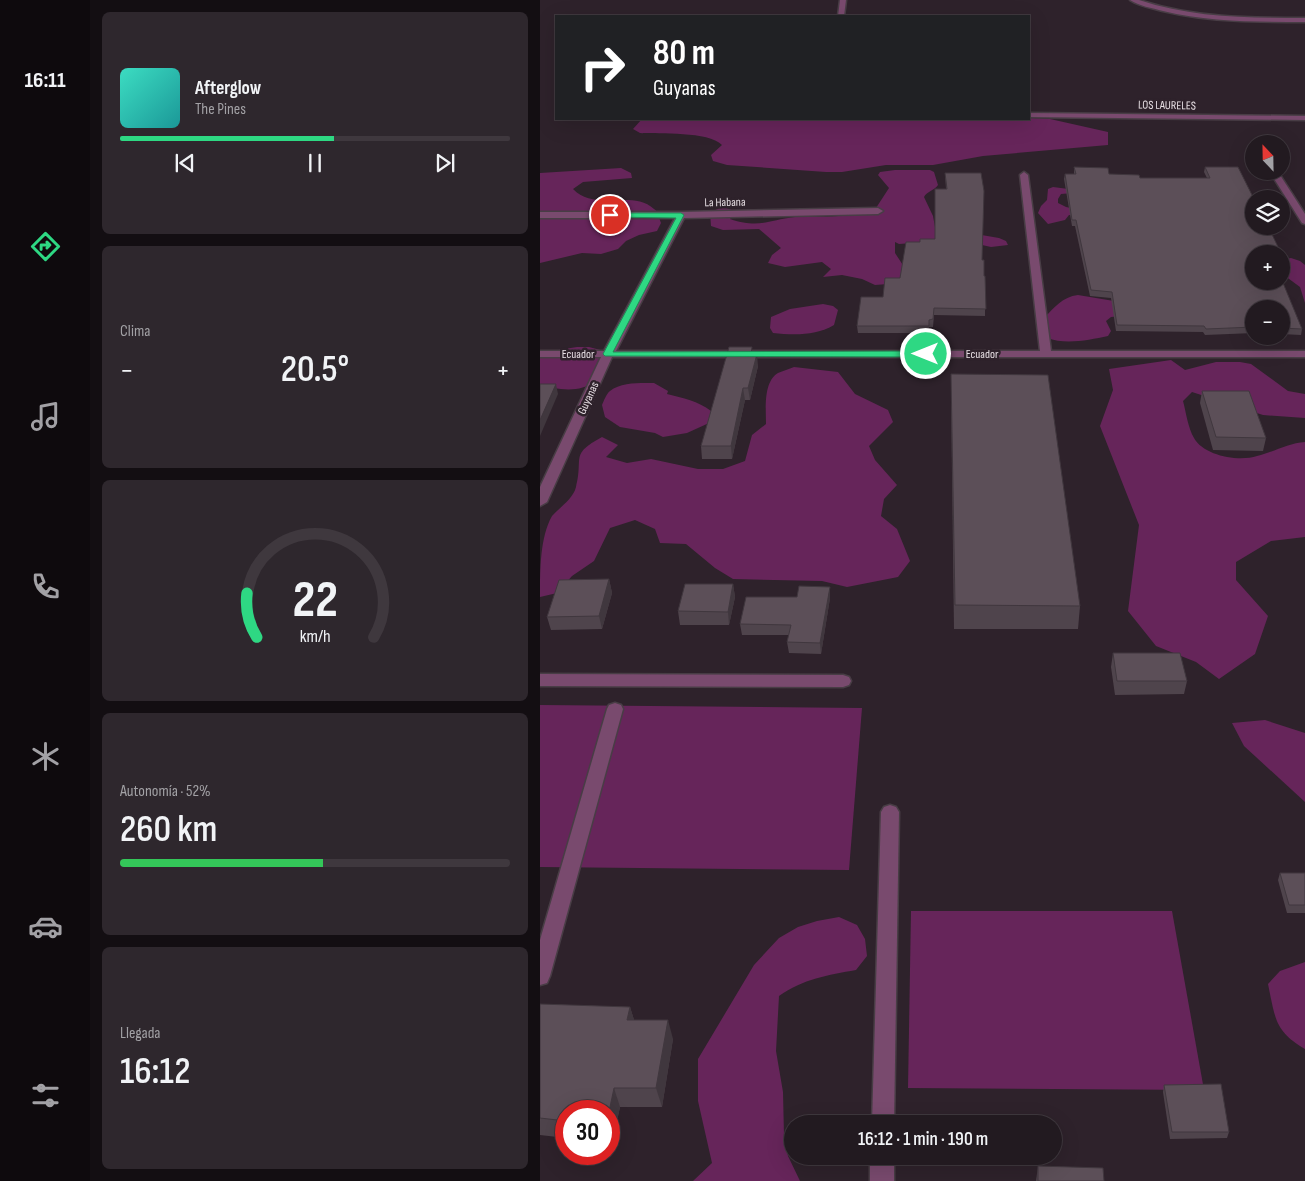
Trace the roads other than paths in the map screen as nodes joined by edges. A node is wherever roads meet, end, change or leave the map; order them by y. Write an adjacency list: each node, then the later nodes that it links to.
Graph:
1 (843, 0): 3 (street)
2 (1133, 0): 4 (street)
3 (841, 15)
4 (1305, 20)
5 (1030, 115): 6 (street, LOS LAURELES)
6 (1305, 118)
7 (1024, 175): 15 (street)
8 (1280, 180): 12 (street)
9 (878, 211): 11 (street, La Habana)
10 (540, 215): 11 (street, La Habana)
11 (681, 215): 14 (street, Guyanas)
12 (1305, 221)
13 (540, 354): 14 (street, Ecuador)
14 (608, 354): 15 (street, Ecuador); 17 (street, Guyanas)
15 (1046, 354): 16 (street, Ecuador)
16 (1305, 354)
17 (540, 502)
18 (540, 680): 19 (street)
19 (843, 681)
20 (615, 709): 22 (street)
21 (890, 812): 23 (street)
22 (540, 976)
23 (883, 1115)
24 (882, 1165): 25 (street)
25 (882, 1181)

